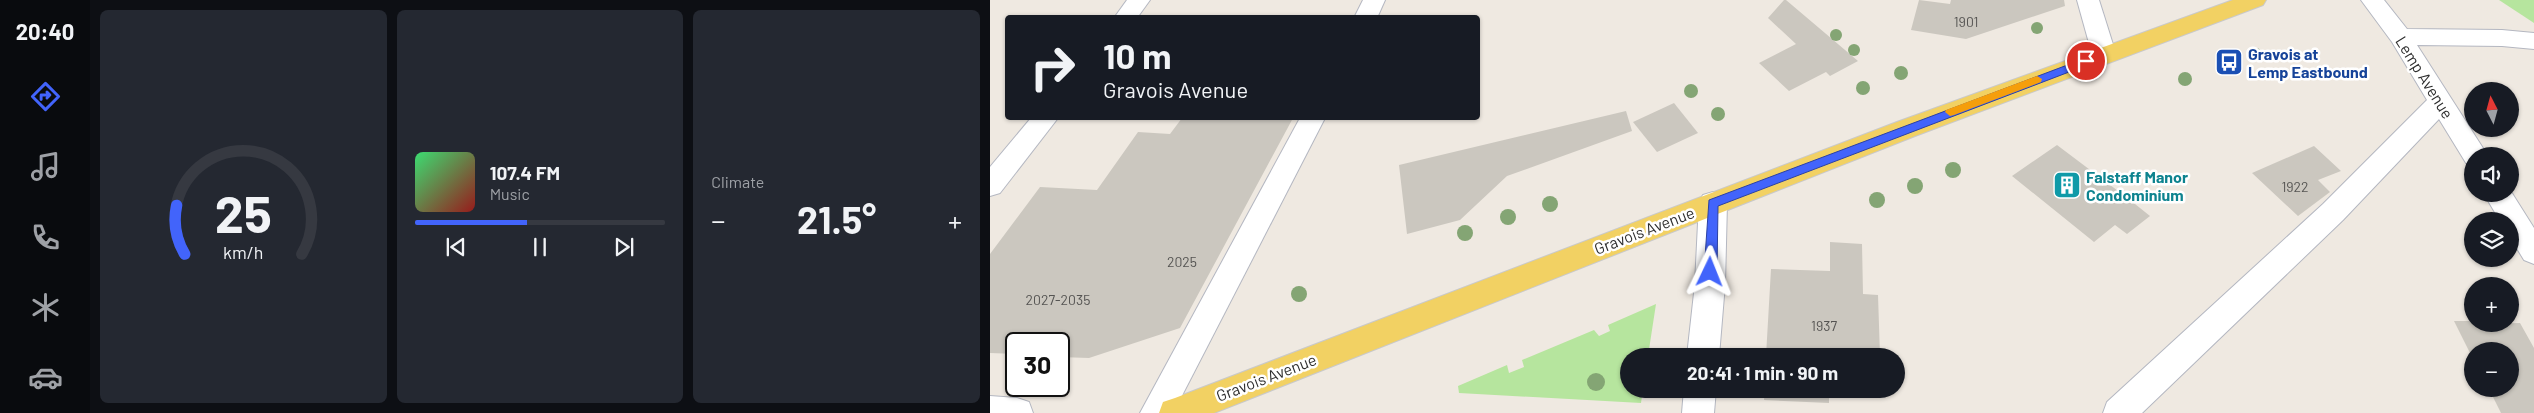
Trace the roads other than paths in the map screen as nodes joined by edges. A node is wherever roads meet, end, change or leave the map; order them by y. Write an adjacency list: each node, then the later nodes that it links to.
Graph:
1 (1138, 0): 6 (street)
2 (1374, 0): 7 (street)
3 (2088, 0): 10 (street)
4 (2255, 0): 10 (main road, Gravois Avenue)
5 (2372, 0): 8 (street, Lemp Avenue)
6 (1126, 15)
7 (1366, 15)
8 (2400, 37): 9 (street); 11 (street, Lemp Avenue)
9 (2534, 42)
10 (2104, 54): 17 (main road, Gravois Avenue)
11 (2441, 101): 14 (street, Lemp Avenue); 26 (street)
12 (1043, 120): 15 (street)
13 (1311, 120): 23 (street)
14 (2469, 147)
15 (990, 186)
16 (2503, 202): 18 (street)
17 (1713, 203): 19 (street); 24 (main road, Gravois Avenue)
18 (2534, 252)
19 (1704, 348)
20 (1699, 398): 25 (street)
21 (990, 411): 22 (street)
22 (1018, 413)
23 (1156, 413)
24 (1175, 413)
25 (1698, 413)
26 (2119, 413)

